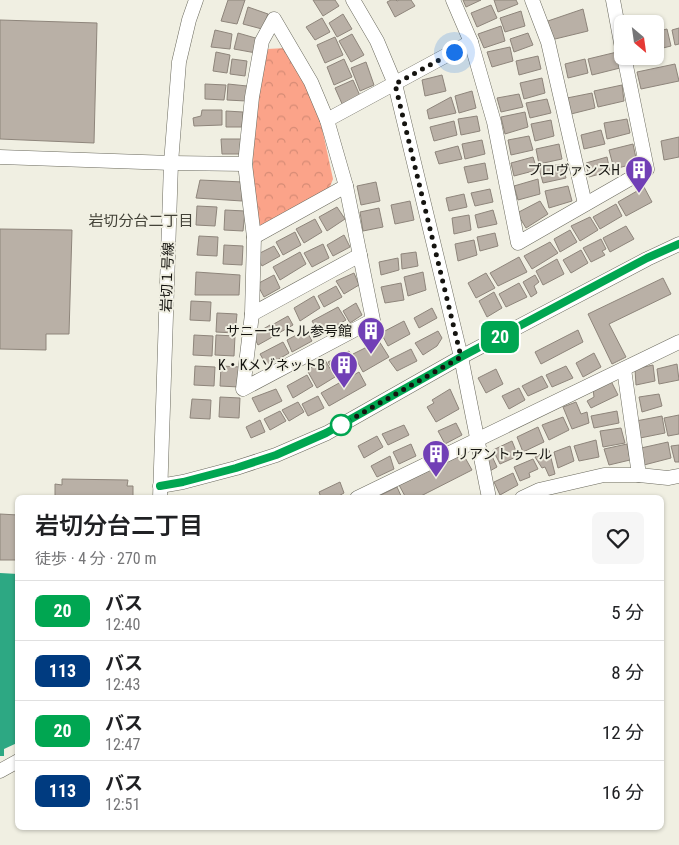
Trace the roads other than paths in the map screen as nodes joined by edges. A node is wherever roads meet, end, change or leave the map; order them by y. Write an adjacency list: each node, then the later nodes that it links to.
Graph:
1 (196, 0): 12 (street, 岩切１号線)
2 (354, 0): 9 (street)
3 (452, 0): 7 (street)
4 (532, 0): 15 (street)
5 (613, 0): 6 (street)
6 (616, 15)
7 (470, 42): 9 (street); 15 (street)
8 (626, 65): 15 (street)
9 (395, 84): 10 (street); 21 (street)
10 (326, 120): 13 (street); 14 (street)
11 (0, 157): 12 (street)
12 (170, 163): 13 (street); 26 (street, 岩切１号線)
13 (245, 164): 16 (street)
14 (346, 186): 16 (street); 18 (street)
15 (585, 204)
16 (254, 238): 19 (street)
17 (679, 244): 21 (street)
18 (360, 255): 19 (street); 19 (street)
19 (252, 314)
20 (679, 342): 22 (street)
21 (461, 357): 23 (street); 26 (street)
22 (624, 369): 23 (street); 24 (street)
23 (478, 440): 27 (street); 28 (street)
24 (638, 475): 25 (street); 29 (street)
25 (679, 476)
26 (160, 492)
27 (363, 495)
28 (488, 495)
29 (528, 495)
30 (15, 763): 31 (street)
31 (0, 771)

